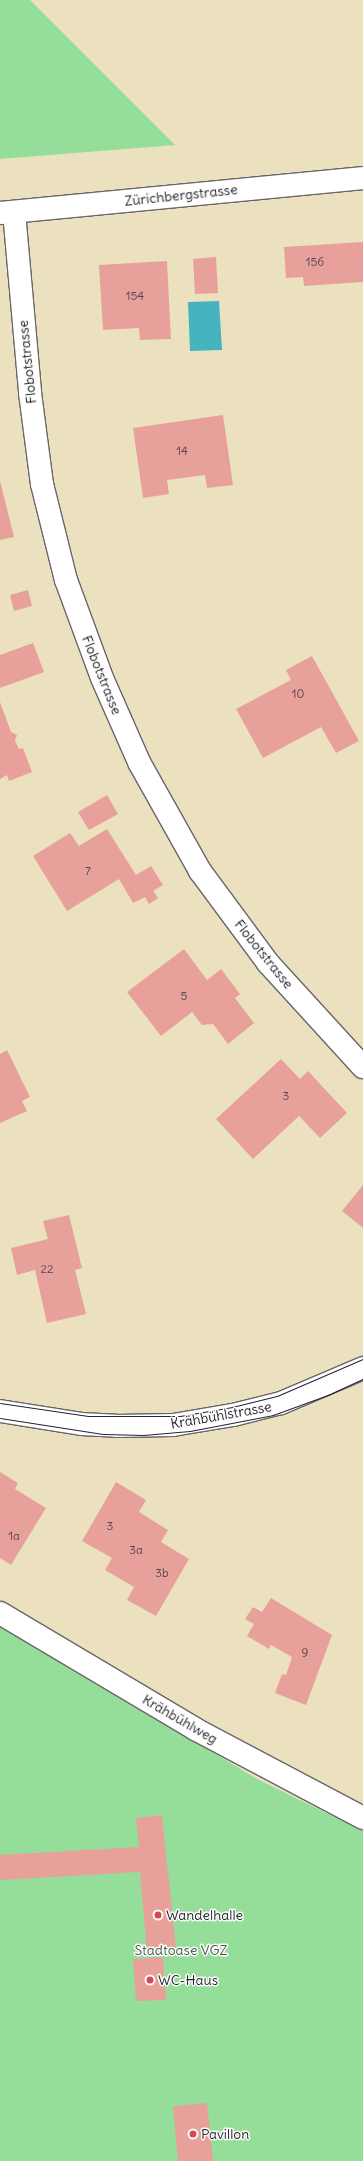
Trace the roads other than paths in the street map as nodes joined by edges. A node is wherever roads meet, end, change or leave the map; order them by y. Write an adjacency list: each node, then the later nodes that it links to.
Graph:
1 (363, 178): 2 (street, Zürichbergstrasse)
2 (7, 212): 3 (street, Flobotstrasse)
3 (363, 1066)
4 (363, 1368): 5 (street, Krähbühlstrasse)
5 (0, 1411)
6 (0, 1613): 7 (street, Krähbühlweg)
7 (363, 1818)

